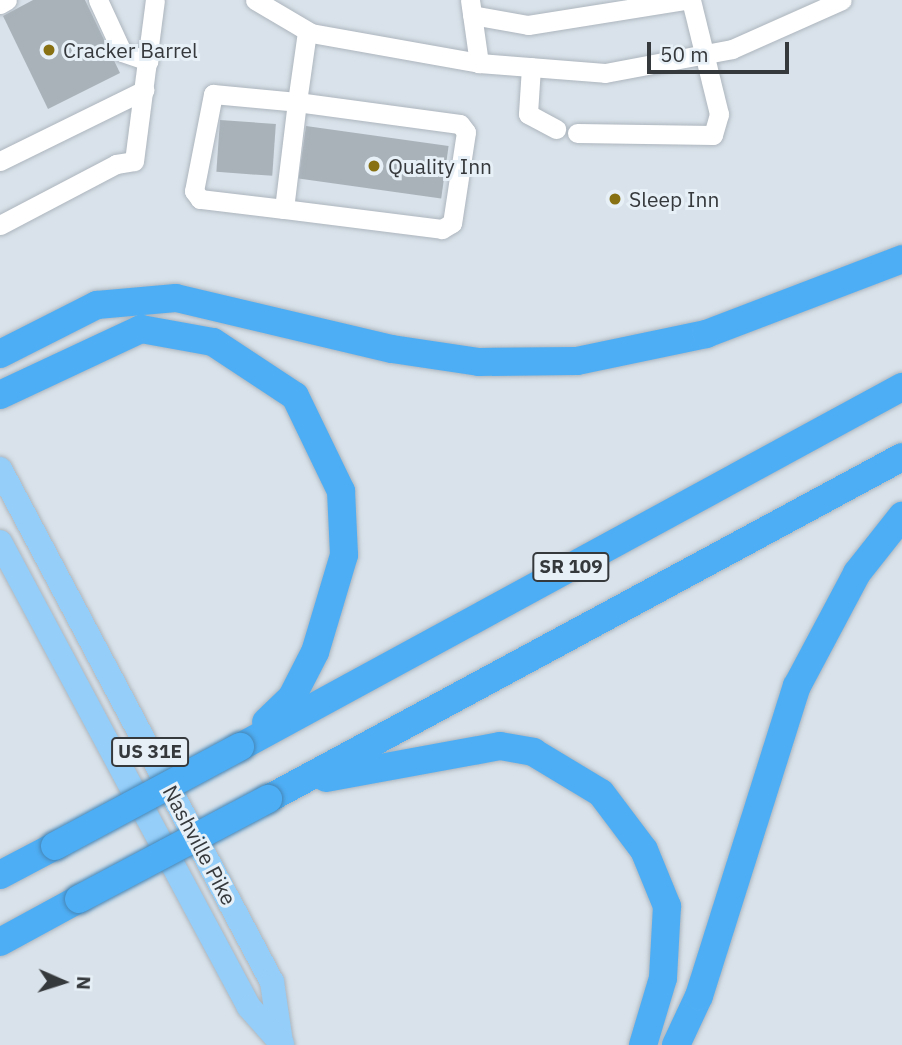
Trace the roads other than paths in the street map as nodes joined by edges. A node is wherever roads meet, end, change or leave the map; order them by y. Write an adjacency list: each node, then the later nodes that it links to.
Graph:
1 (7, 0): 8 (street)
2 (98, 0): 12 (street)
3 (155, 0): 12 (street)
4 (255, 0): 10 (street)
5 (684, 0): 9 (street)
6 (691, 0): 11 (street)
7 (842, 0): 11 (street)
8 (0, 4)
9 (471, 8): 13 (street)
10 (306, 32): 13 (street); 16 (street)
11 (705, 56): 14 (street); 18 (street)
12 (148, 61): 15 (street)
13 (479, 63): 14 (street)
14 (531, 67): 17 (street)
15 (144, 90): 19 (street); 21 (street)
16 (298, 102): 20 (street); 20 (street); 20 (street)
17 (556, 129)
18 (577, 132)
19 (0, 161)
20 (284, 209)
21 (0, 225)
22 (902, 260): 23 (highway)
23 (38, 335): 24 (highway); 25 (highway)
24 (0, 344)
25 (0, 354)
26 (902, 387): 32 (highway, SR 109)
27 (0, 395): 32 (highway)
28 (902, 457): 33 (highway, SR 109)
29 (0, 470): 36 (main road, Nashville Pike / US 31E)
30 (902, 516): 38 (highway)
31 (0, 542): 36 (main road, Nashville Pike / US 31E)
32 (240, 747): 34 (highway, SR 109, bridge)
33 (293, 785): 35 (highway, SR 109, bridge); 37 (highway)
34 (0, 875)
35 (0, 942)
36 (282, 1043)
37 (643, 1045)
38 (676, 1045)

